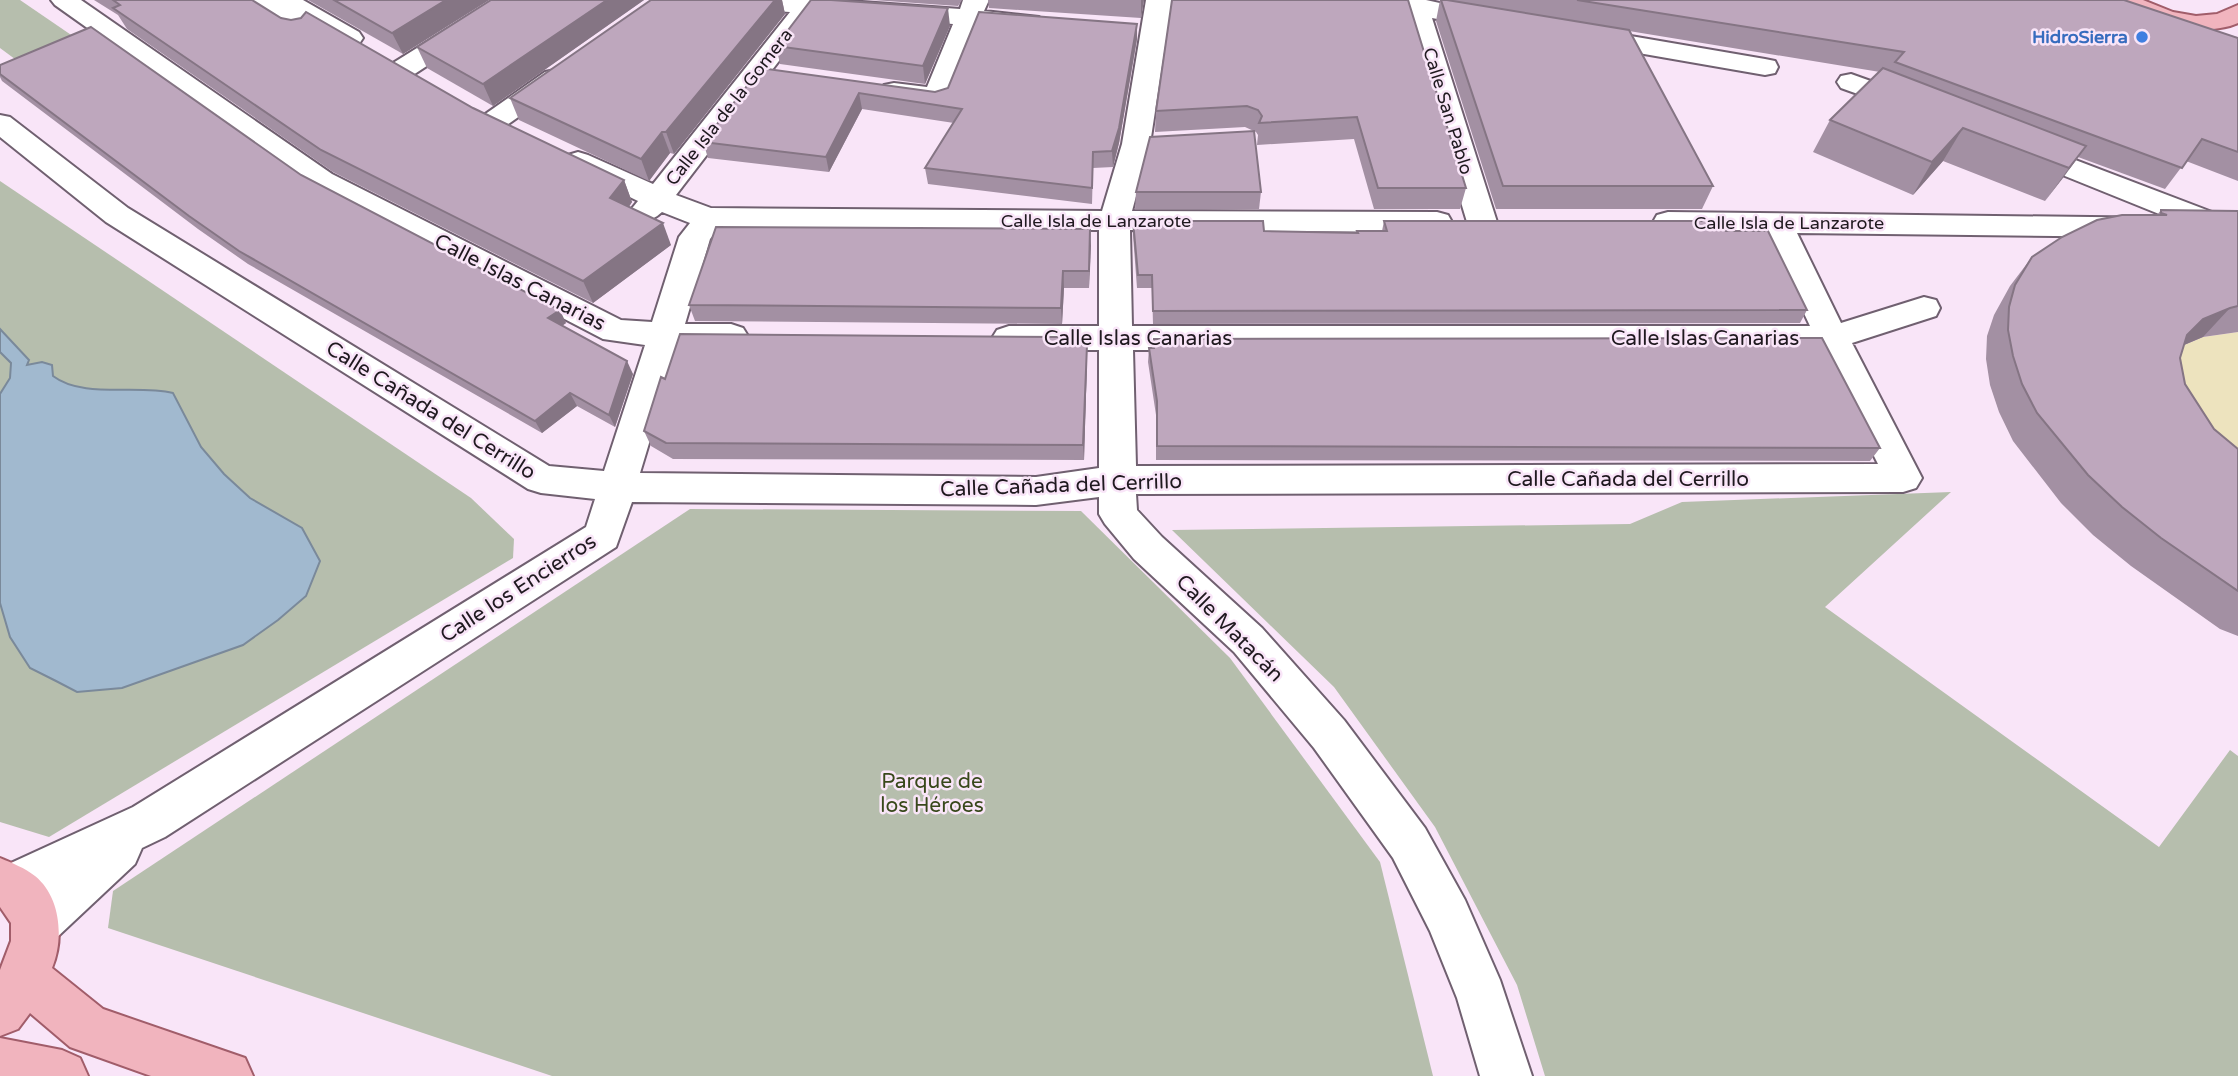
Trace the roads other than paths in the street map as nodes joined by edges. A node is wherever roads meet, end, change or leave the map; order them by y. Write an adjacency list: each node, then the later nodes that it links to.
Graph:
1 (64, 0): 37 (street, Calle Islas Canarias)
2 (253, 0): 19 (street)
3 (285, 0): 19 (street)
4 (511, 0): 19 (street)
5 (729, 0): 8 (street)
6 (1159, 0): 30 (street, Calle Matacán)
7 (2124, 0): 12 (main road)
8 (810, 4): 10 (street); 20 (street, Calle Isla de la Gomera)
9 (1415, 4): 14 (street); 31 (street, Calle San Pablo)
10 (972, 9): 13 (street); 23 (street)
11 (2238, 13): 12 (main road)
12 (2169, 19): 16 (main road)
13 (1048, 23)
14 (1510, 24)
15 (1564, 33): 18 (street)
16 (2238, 38)
17 (580, 60): 26 (street)
18 (1765, 67)
19 (388, 70)
20 (757, 72): 21 (street); 29 (street, Calle Isla de la Gomera)
21 (784, 76)
22 (1851, 82): 24 (street)
23 (867, 88)
24 (1939, 116)
25 (0, 123): 43 (street, Calle Cañada del Cerrillo)
26 (489, 127)
27 (2002, 141): 35 (street)
28 (552, 159): 29 (street)
29 (651, 206): 34 (street)
30 (1114, 222): 31 (street, Calle Isla de Lanzarote); 34 (street, Calle Isla de Lanzarote); 40 (street, Calle Matacán)
31 (1496, 222)
32 (1643, 222): 33 (street, Calle Isla de Lanzarote)
33 (1777, 223): 35 (street, Calle Isla de Lanzarote); 41 (street, Calle Cañada del Cerrillo)
34 (703, 227): 37 (street, Calle los Encierros)
35 (2231, 228)
36 (1924, 308): 41 (street, Calle Islas Canarias)
37 (665, 335): 38 (street, Calle Islas Canarias); 43 (street, Calle los Encierros)
38 (762, 336)
39 (985, 337): 40 (street, Calle Islas Canarias)
40 (1114, 338): 41 (street, Calle Islas Canarias); 42 (street, Calle Matacán)
41 (1832, 338): 42 (street, Calle Cañada del Cerrillo)
42 (1118, 480): 43 (street, Calle Cañada del Cerrillo); 49 (street, Calle Matacán)
43 (618, 488): 44 (street, Calle los Encierros)
44 (17, 897): 45 (main road)
45 (12, 994): 48 (main road)
46 (0, 1063): 47 (main road)
47 (62, 1076)
48 (227, 1076)
49 (1506, 1076)

